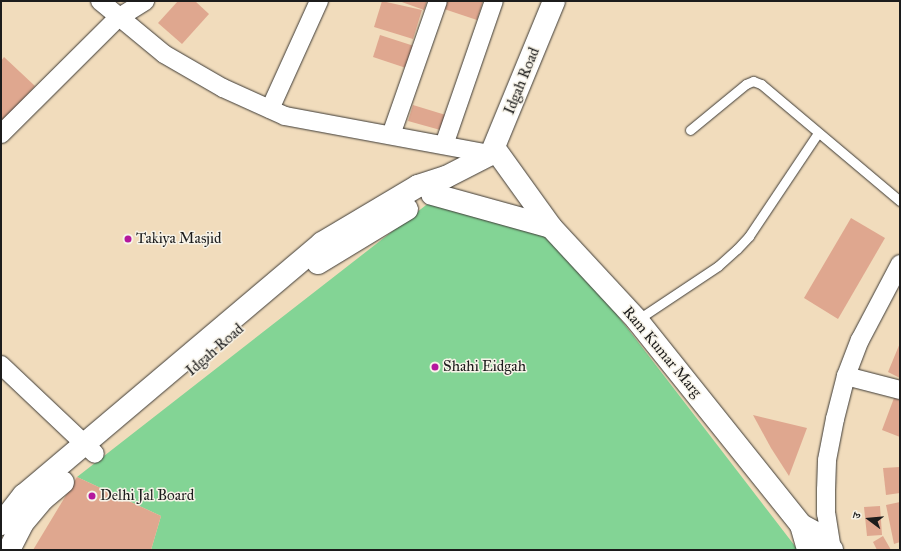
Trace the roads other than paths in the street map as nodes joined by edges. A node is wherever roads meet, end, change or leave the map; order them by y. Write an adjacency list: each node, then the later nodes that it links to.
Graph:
1 (100, 1): 7 (street)
2 (145, 1): 7 (street)
3 (438, 1): 12 (street)
4 (494, 1): 13 (street)
5 (554, 1): 14 (street, Idgah Road)
6 (314, 3): 8 (street)
7 (118, 18): 8 (street); 11 (street)
8 (270, 109): 12 (street)
9 (690, 130): 10 (lane)
10 (818, 133): 17 (lane); 20 (lane)
11 (1, 134)
12 (391, 135): 13 (street)
13 (444, 145): 14 (street)
14 (491, 154): 15 (street); 18 (street, Ram Kumar Marg)
15 (446, 177): 16 (street, Idgah Road); 24 (street)
16 (432, 194): 18 (street); 24 (street, Idgah Road)
17 (900, 201)
18 (551, 227): 20 (street, Ram Kumar Marg)
19 (900, 265): 22 (street)
20 (637, 320): 26 (street, Ram Kumar Marg)
21 (1, 365): 24 (street)
22 (846, 376): 23 (street); 29 (street)
23 (900, 390)
24 (90, 450): 25 (street); 27 (street, Idgah Road)
25 (1, 524)
26 (801, 525): 28 (street); 29 (street, Ram Kumar Marg)
27 (9, 550)
28 (808, 550)
29 (832, 550)

